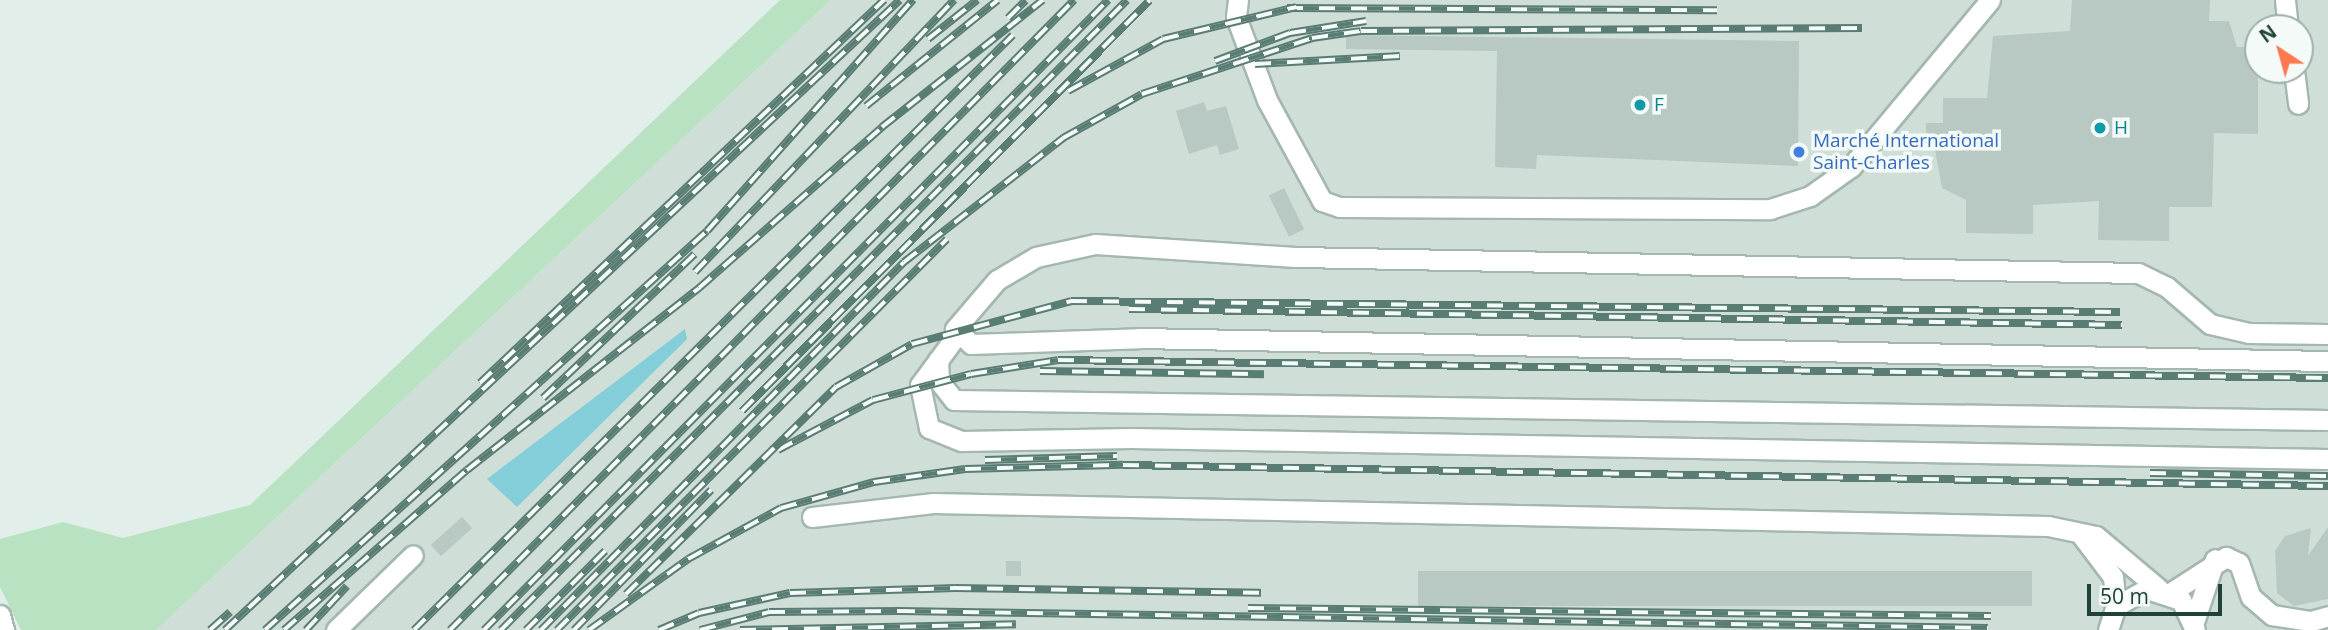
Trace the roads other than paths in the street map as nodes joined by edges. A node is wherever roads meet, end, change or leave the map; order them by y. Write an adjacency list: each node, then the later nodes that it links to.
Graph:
1 (1238, 0): 2 (street)
2 (1990, 0)
3 (2296, 84): 4 (street)
4 (2298, 104)
5 (2328, 334): 6 (street)
6 (956, 336): 7 (street); 8 (street)
7 (939, 360): 9 (street); 10 (street)
8 (2328, 361)
9 (2328, 420)
10 (2328, 459)
11 (811, 517): 12 (street)
12 (2078, 533): 15 (street); 18 (street)
13 (413, 555): 21 (street)
14 (2215, 559): 15 (street); 17 (street); 19 (street)
15 (2165, 591): 18 (street); 19 (street)
16 (0, 615): 20 (street)
17 (2328, 617)
18 (2108, 621)
19 (2195, 626)
20 (4, 630)
21 (336, 630)

